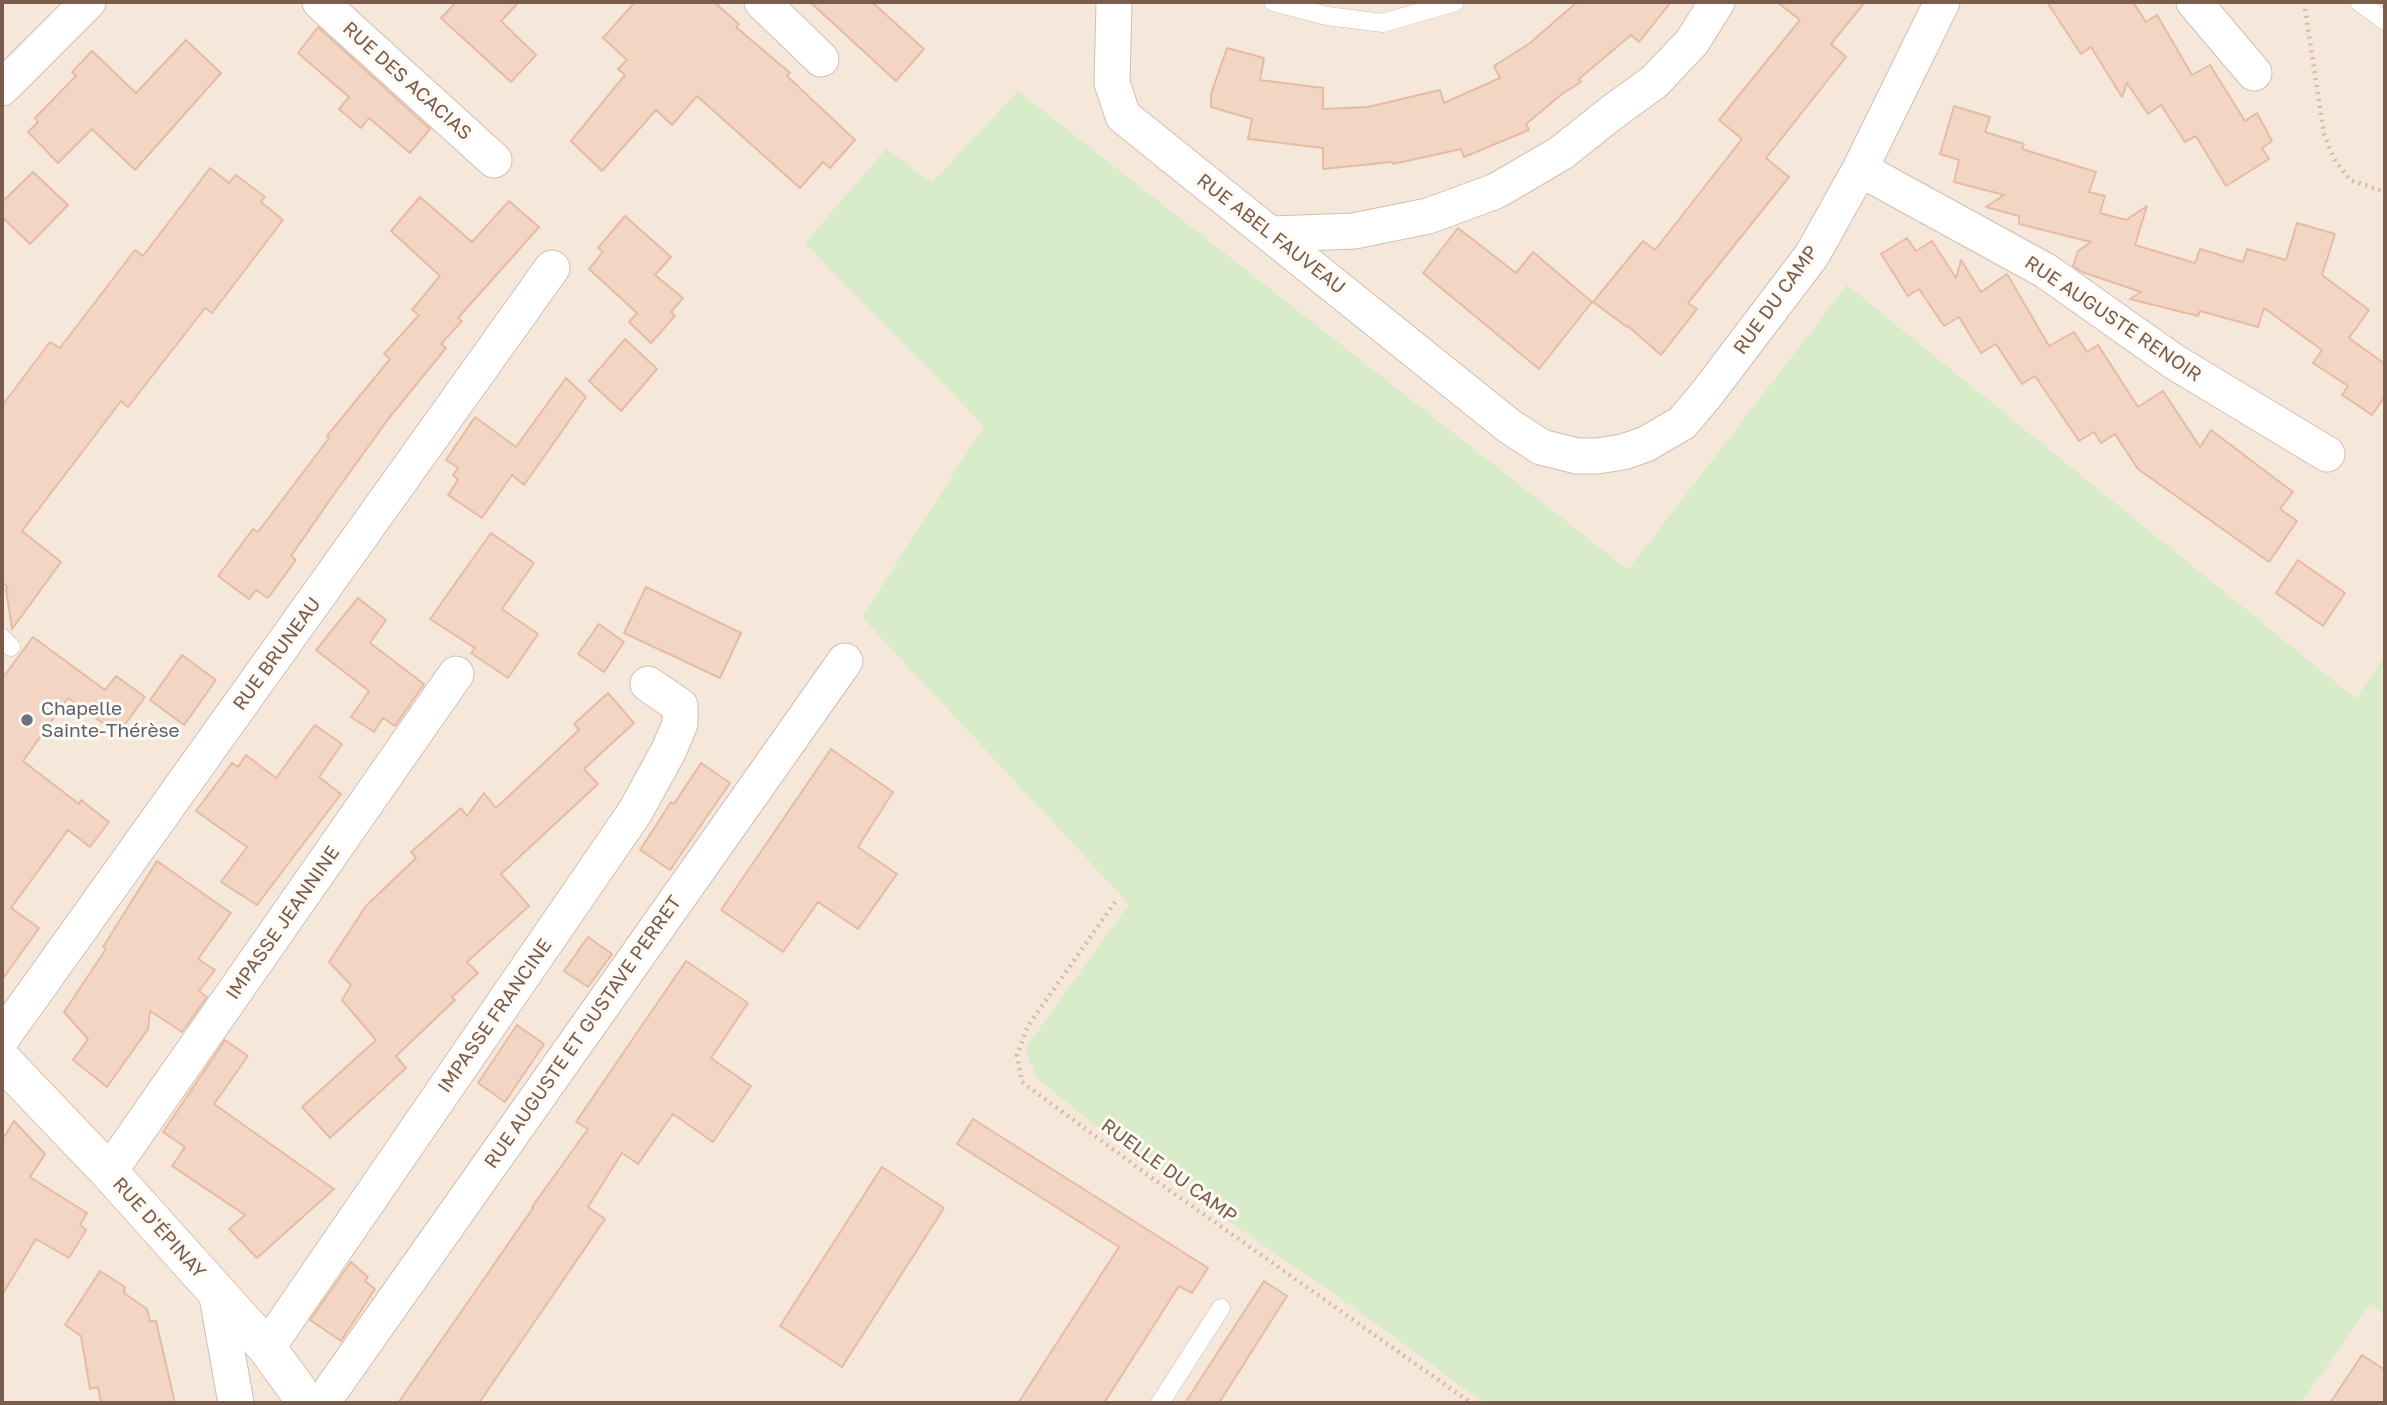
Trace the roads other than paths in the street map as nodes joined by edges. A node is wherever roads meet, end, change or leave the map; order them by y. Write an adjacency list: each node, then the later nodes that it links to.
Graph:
1 (88, 2): 14 (street)
2 (320, 2): 15 (street, RUE DES ACACIAS)
3 (761, 2): 12 (street)
4 (1273, 2): 5 (lane)
5 (1455, 2)
6 (1717, 2): 17 (street)
7 (1942, 2): 16 (street, RUE DU CAMP)
8 (2194, 2): 13 (street)
9 (2359, 2): 11 (lane)
10 (1109, 16): 17 (street, RUE ABEL FAUVEAU)
11 (2385, 21)
12 (821, 59)
13 (2254, 73)
14 (2, 88)
15 (494, 160)
16 (1860, 169): 19 (street, RUE DU CAMP); 20 (street, RUE AUGUSTE RENOIR)
17 (1273, 234): 19 (street, RUE ABEL FAUVEAU)
18 (552, 268): 24 (street, RUE BRUNEAU)
19 (1509, 426)
20 (2328, 454)
21 (845, 661): 32 (street, RUE AUGUSTE ET GUSTAVE PERRET)
22 (456, 674): 26 (street, IMPASSE JEANNINE)
23 (648, 684): 29 (street, IMPASSE FRANCINE)
24 (2, 1038)
25 (2, 1060): 26 (main road, RUE D'ÉPINAY)
26 (109, 1172): 27 (main road, RUE D'ÉPINAY)
27 (216, 1292): 29 (main road, RUE D'ÉPINAY); 30 (street)
28 (1221, 1308): 33 (lane)
29 (267, 1348): 31 (main road, RUE D'ÉPINAY)
30 (236, 1403)
31 (307, 1403)
32 (322, 1403)
33 (1160, 1403)

